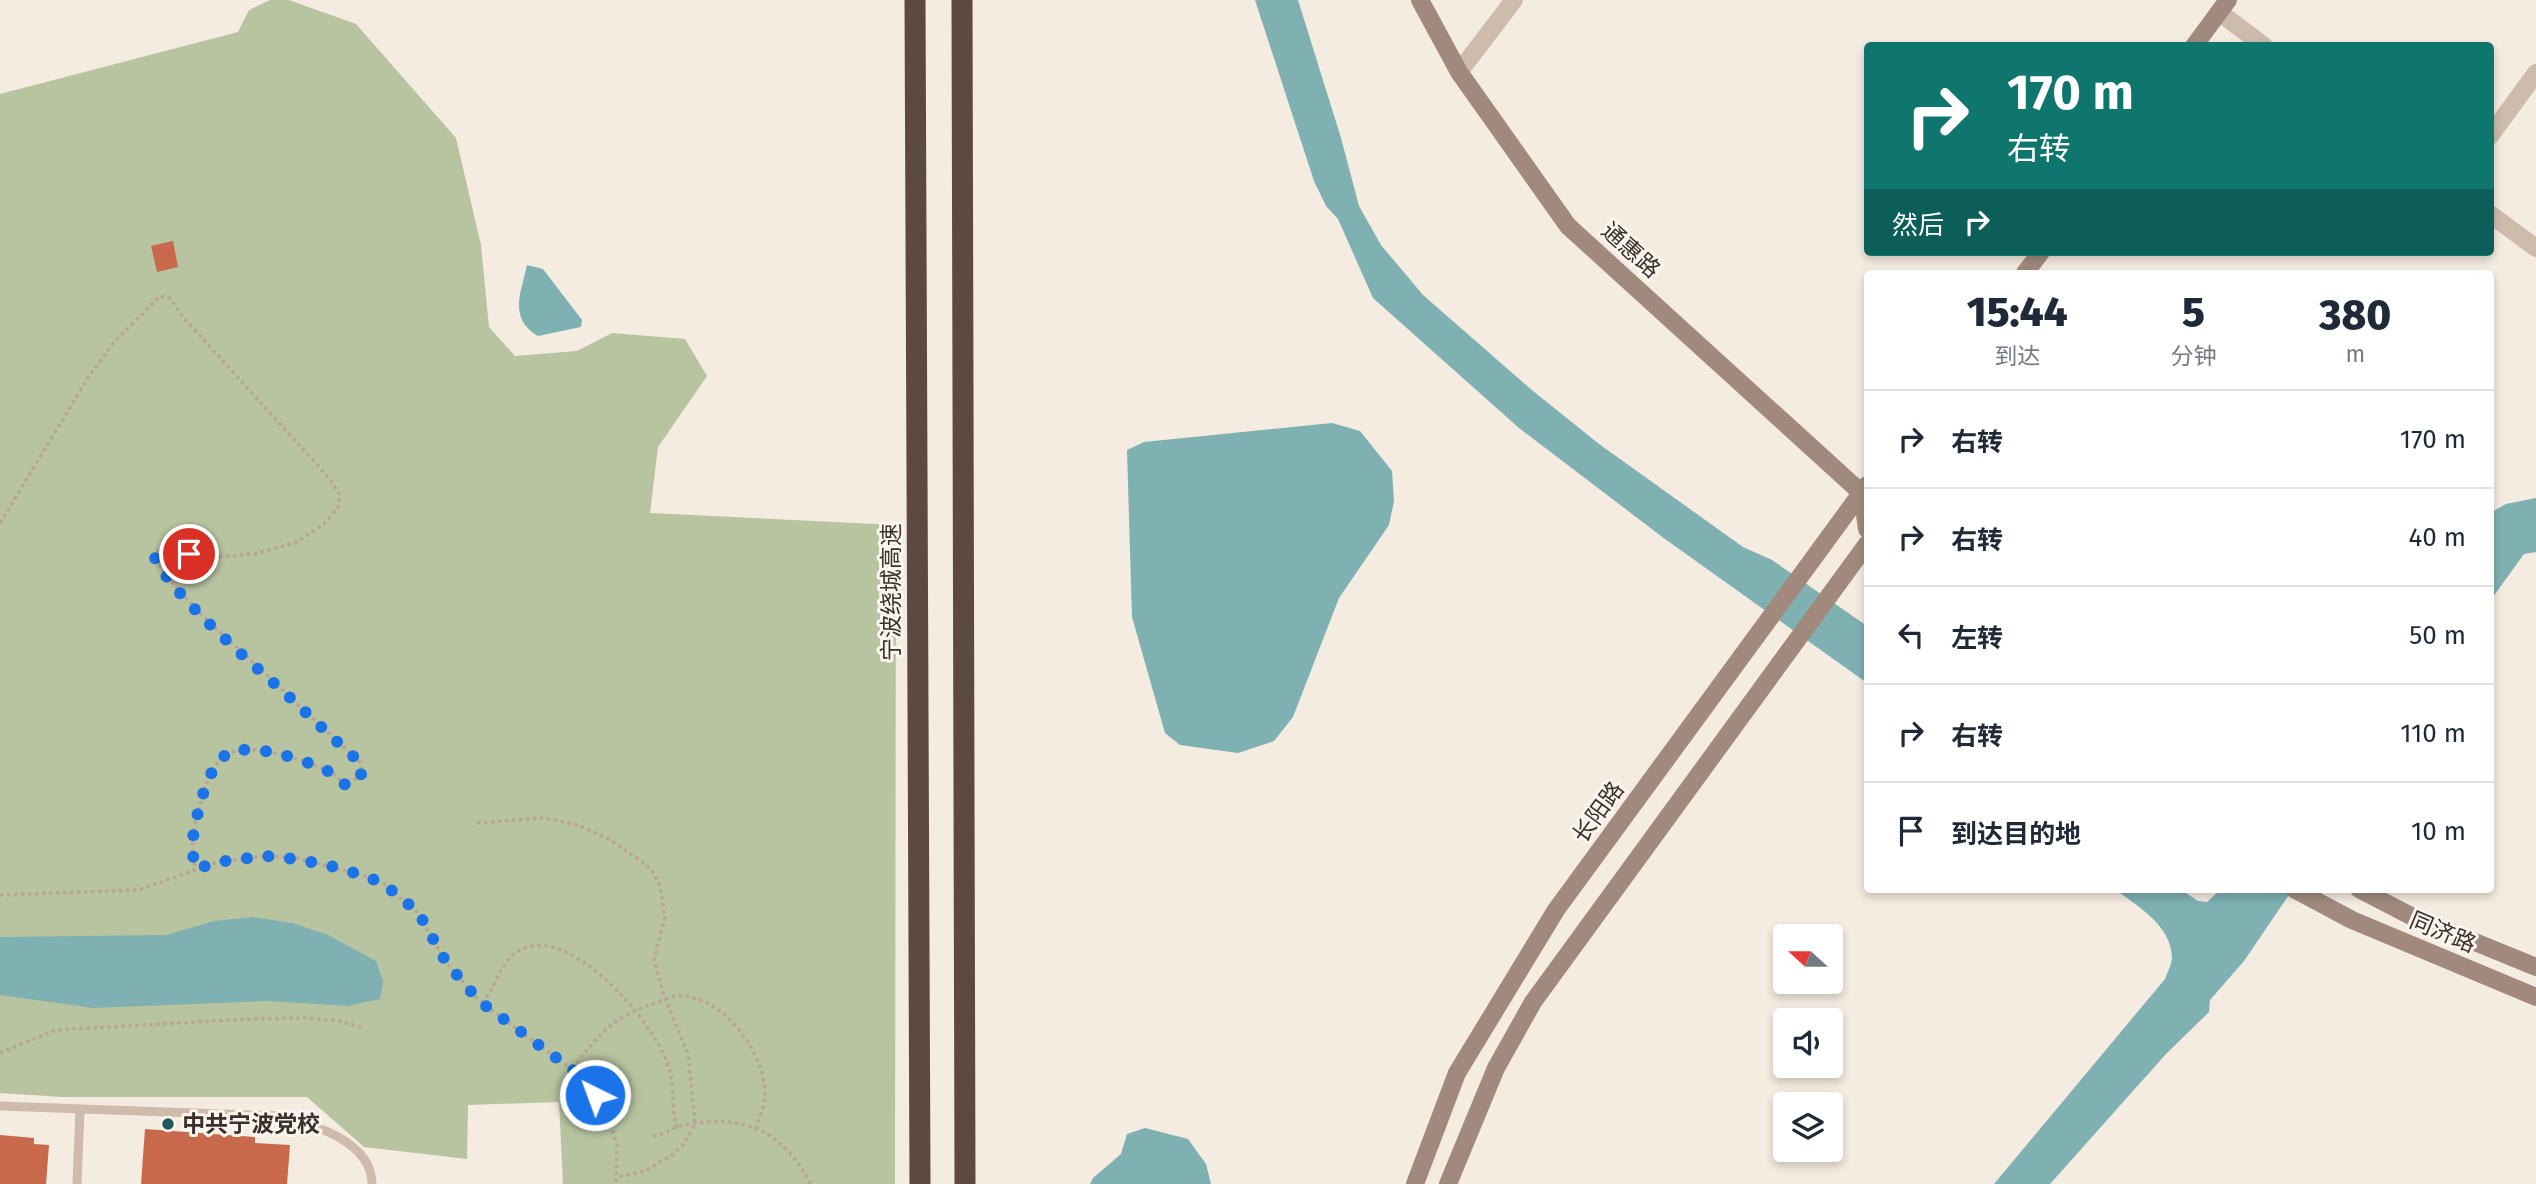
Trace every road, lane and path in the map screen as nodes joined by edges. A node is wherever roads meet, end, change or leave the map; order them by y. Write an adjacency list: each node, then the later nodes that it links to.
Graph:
1 (915, 0): 45 (highway, 宁波绕城高速)
2 (962, 0): 46 (highway)
3 (1420, 0): 8 (main road, 通惠路)
4 (1514, 0): 8 (street)
5 (2223, 6): 6 (main road); 7 (street)
6 (2197, 42)
7 (2260, 42)
8 (1460, 72): 15 (main road, 通惠路)
9 (2536, 73): 10 (street)
10 (2494, 131)
11 (2494, 217): 12 (street)
12 (2536, 248)
13 (2038, 256): 14 (main road)
14 (2027, 270)
15 (1864, 491)
16 (1864, 493): 17 (main road, 长阳路)
17 (1845, 516): 19 (main road); 47 (main road, 长阳路)
18 (0, 523): 22 (path)
19 (1864, 538)
20 (1864, 546): 48 (main road)
21 (477, 823): 28 (path)
22 (196, 869): 25 (path); 29 (path)
23 (2301, 893): 27 (main road, 同济路)
24 (2367, 893): 26 (main road, 同济路)
25 (0, 895)
26 (2536, 967)
27 (2536, 997)
28 (666, 1000): 30 (path); 36 (path); 37 (path)
29 (482, 1003): 30 (path); 33 (path)
30 (634, 1010): 33 (path); 38 (path)
31 (364, 1028): 32 (path)
32 (0, 1053)
33 (572, 1069): 40 (path)
34 (0, 1106): 35 (lane)
35 (80, 1110): 41 (lane); 42 (lane)
36 (695, 1124): 37 (path); 38 (path); 40 (path)
37 (757, 1127): 44 (path)
38 (677, 1128): 39 (path)
39 (653, 1136)
40 (618, 1177): 43 (path)
41 (77, 1184)
42 (372, 1184)
43 (616, 1184)
44 (811, 1184)
45 (920, 1184)
46 (965, 1184)
47 (1415, 1184)
48 (1448, 1184)

